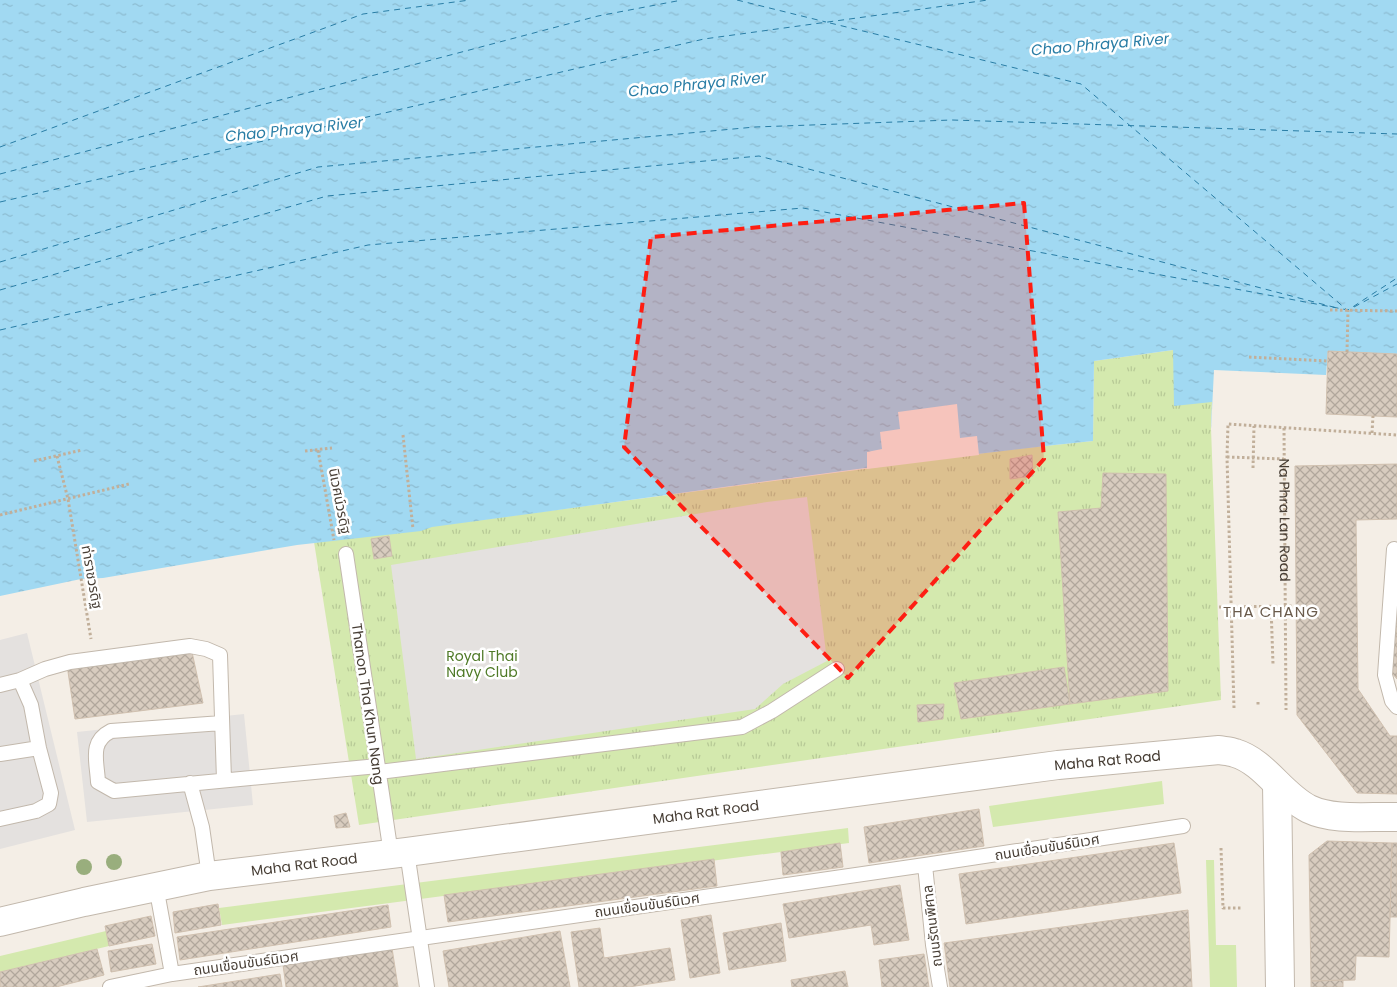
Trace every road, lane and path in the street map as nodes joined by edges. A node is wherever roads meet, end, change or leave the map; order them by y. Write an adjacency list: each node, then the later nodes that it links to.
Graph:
1 (1330, 310): 2 (path)
2 (1348, 310): 3 (path); 4 (path)
3 (1397, 311)
4 (1347, 352)
5 (1249, 357): 6 (path)
6 (1328, 361)
7 (1373, 416): 10 (path)
8 (1254, 426): 9 (path); 18 (path); 19 (path)
9 (1284, 428): 10 (path); 20 (path, Na Phra Lan Road)
10 (1372, 433): 12 (path)
11 (403, 435): 26 (path)
12 (1397, 435)
13 (332, 448): 15 (path, นิเวศน์วรดิฐ)
14 (82, 450): 17 (path)
15 (318, 450): 16 (path, นิเวศน์วรดิฐ); 28 (path, นิเวศน์วรดิฐ)
16 (305, 451)
17 (56, 456): 21 (path); 24 (path, ท่าราชวรดิฐ)
18 (1227, 457): 19 (path); 30 (path)
19 (1253, 458): 20 (path); 22 (path)
20 (1284, 458): 29 (path, Na Phra Lan Road)
21 (34, 461)
22 (1253, 468)
23 (129, 484): 24 (path)
24 (68, 499): 25 (path); 34 (path, ท่าราชวรดิฐ)
25 (0, 515)
26 (413, 529)
27 (1394, 549): 39 (lane)
28 (346, 554): 45 (lane, Thanon Tha Khun Nang)
29 (1285, 605): 31 (path); 32 (path); 41 (path, Na Phra Lan Road)
30 (1231, 606): 31 (path); 33 (path); 40 (path)
31 (1271, 606): 35 (path)
32 (1292, 606)
33 (1219, 607)
34 (95, 659): 37 (lane); 42 (lane)
35 (1273, 664)
36 (837, 668): 45 (lane)
37 (20, 680): 38 (lane); 43 (lane)
38 (0, 685)
39 (1397, 707)
40 (1234, 708)
41 (1286, 710)
42 (222, 723): 46 (lane); 47 (lane)
43 (39, 748): 44 (lane); 50 (lane)
44 (0, 754)
45 (378, 769): 46 (lane); 53 (lane, Thanon Tha Khun Nang)
46 (224, 780): 47 (lane)
47 (190, 783): 55 (lane)
48 (1277, 784): 49 (street, Maha Rat Road); 53 (street, Maha Rat Road); 64 (street)
49 (1397, 817)
50 (0, 819)
51 (1183, 826): 54 (lane, ถนนเขื่อนขันธ์นิเวศ)
52 (1221, 848): 57 (path)
53 (399, 853): 55 (street, Maha Rat Road); 59 (lane, Thanon Tha Khun Nang)
54 (925, 866): 59 (lane, ถนนเขื่อนขันธ์นิเวศ); 63 (lane, ถนนรัตนพิศาล)
55 (209, 876): 56 (street, Maha Rat Road)
56 (156, 886): 58 (street, Maha Rat Road); 60 (lane)
57 (1241, 908)
58 (0, 922)
59 (420, 938): 60 (lane, ถนนเขื่อนขันธ์นิเวศ); 62 (lane, Thanon Tha Khun Nang)
60 (172, 974): 61 (lane, ถนนเขื่อนขันธ์นิเวศ)
61 (110, 987)
62 (427, 987)
63 (940, 987)
64 (1280, 987)

